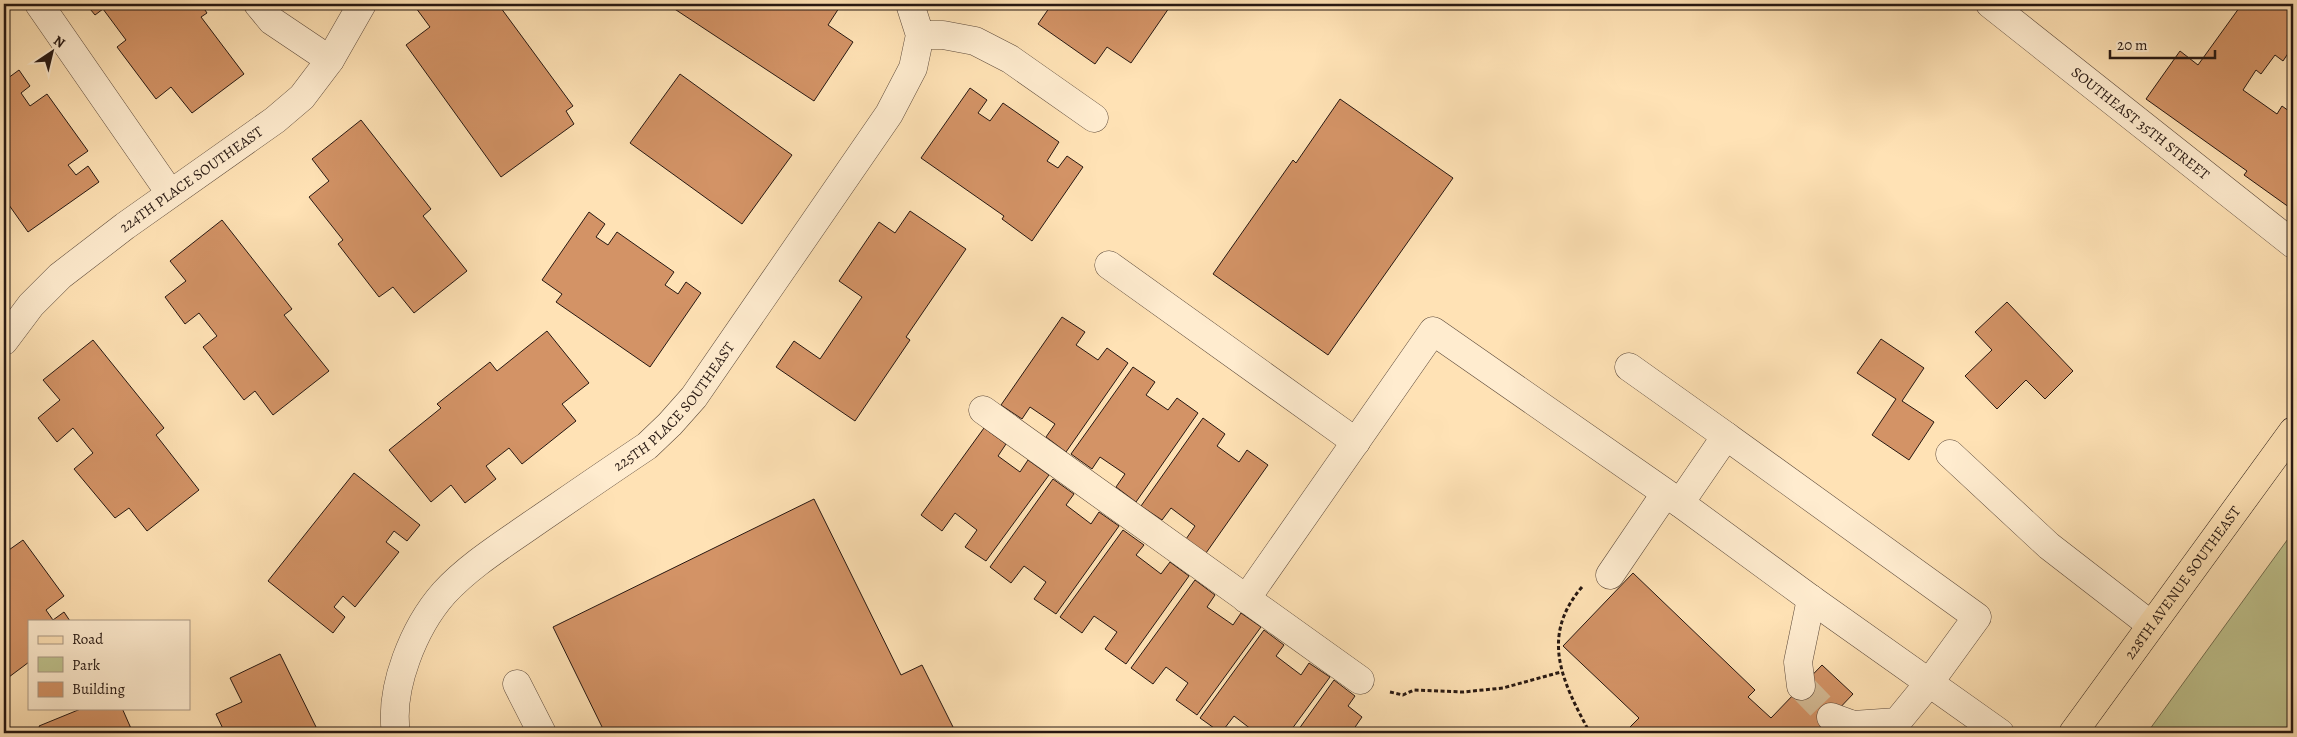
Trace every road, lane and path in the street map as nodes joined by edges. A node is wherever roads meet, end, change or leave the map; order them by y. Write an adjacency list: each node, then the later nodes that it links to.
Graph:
1 (39, 4): 9 (street)
2 (258, 4): 7 (street)
3 (362, 4): 7 (street, 224TH PLACE SOUTHEAST)
4 (910, 4): 6 (street)
5 (1990, 4): 10 (street, SOUTHEAST 35TH STREET)
6 (920, 35): 8 (street); 30 (street, 225TH PLACE SOUTHEAST)
7 (330, 60): 9 (street, 224TH PLACE SOUTHEAST)
8 (1094, 118)
9 (170, 193): 12 (street, 224TH PLACE SOUTHEAST)
10 (2293, 244)
11 (1109, 265): 17 (street)
12 (4, 341)
13 (1629, 367): 16 (street)
14 (983, 410): 21 (street)
15 (2293, 431): 23 (main road, 228TH AVENUE SOUTHEAST)
16 (1726, 436): 19 (street); 26 (street)
17 (1356, 442): 19 (street); 21 (street)
18 (1950, 454): 23 (street)
19 (1673, 499): 20 (street); 22 (street)
20 (1610, 575): 24 (path)
21 (1246, 599): 25 (street)
22 (1811, 600): 26 (street); 28 (street)
23 (2151, 625): 34 (main road, 228TH AVENUE SOUTHEAST)
24 (1561, 672): 25 (path); 32 (path)
25 (1360, 680)
26 (1929, 683): 29 (street); 33 (street)
27 (517, 684): 31 (street)
28 (1801, 686)
29 (1831, 717)
30 (396, 733)
31 (542, 733)
32 (1590, 733)
33 (2000, 733)
34 (2073, 733)

